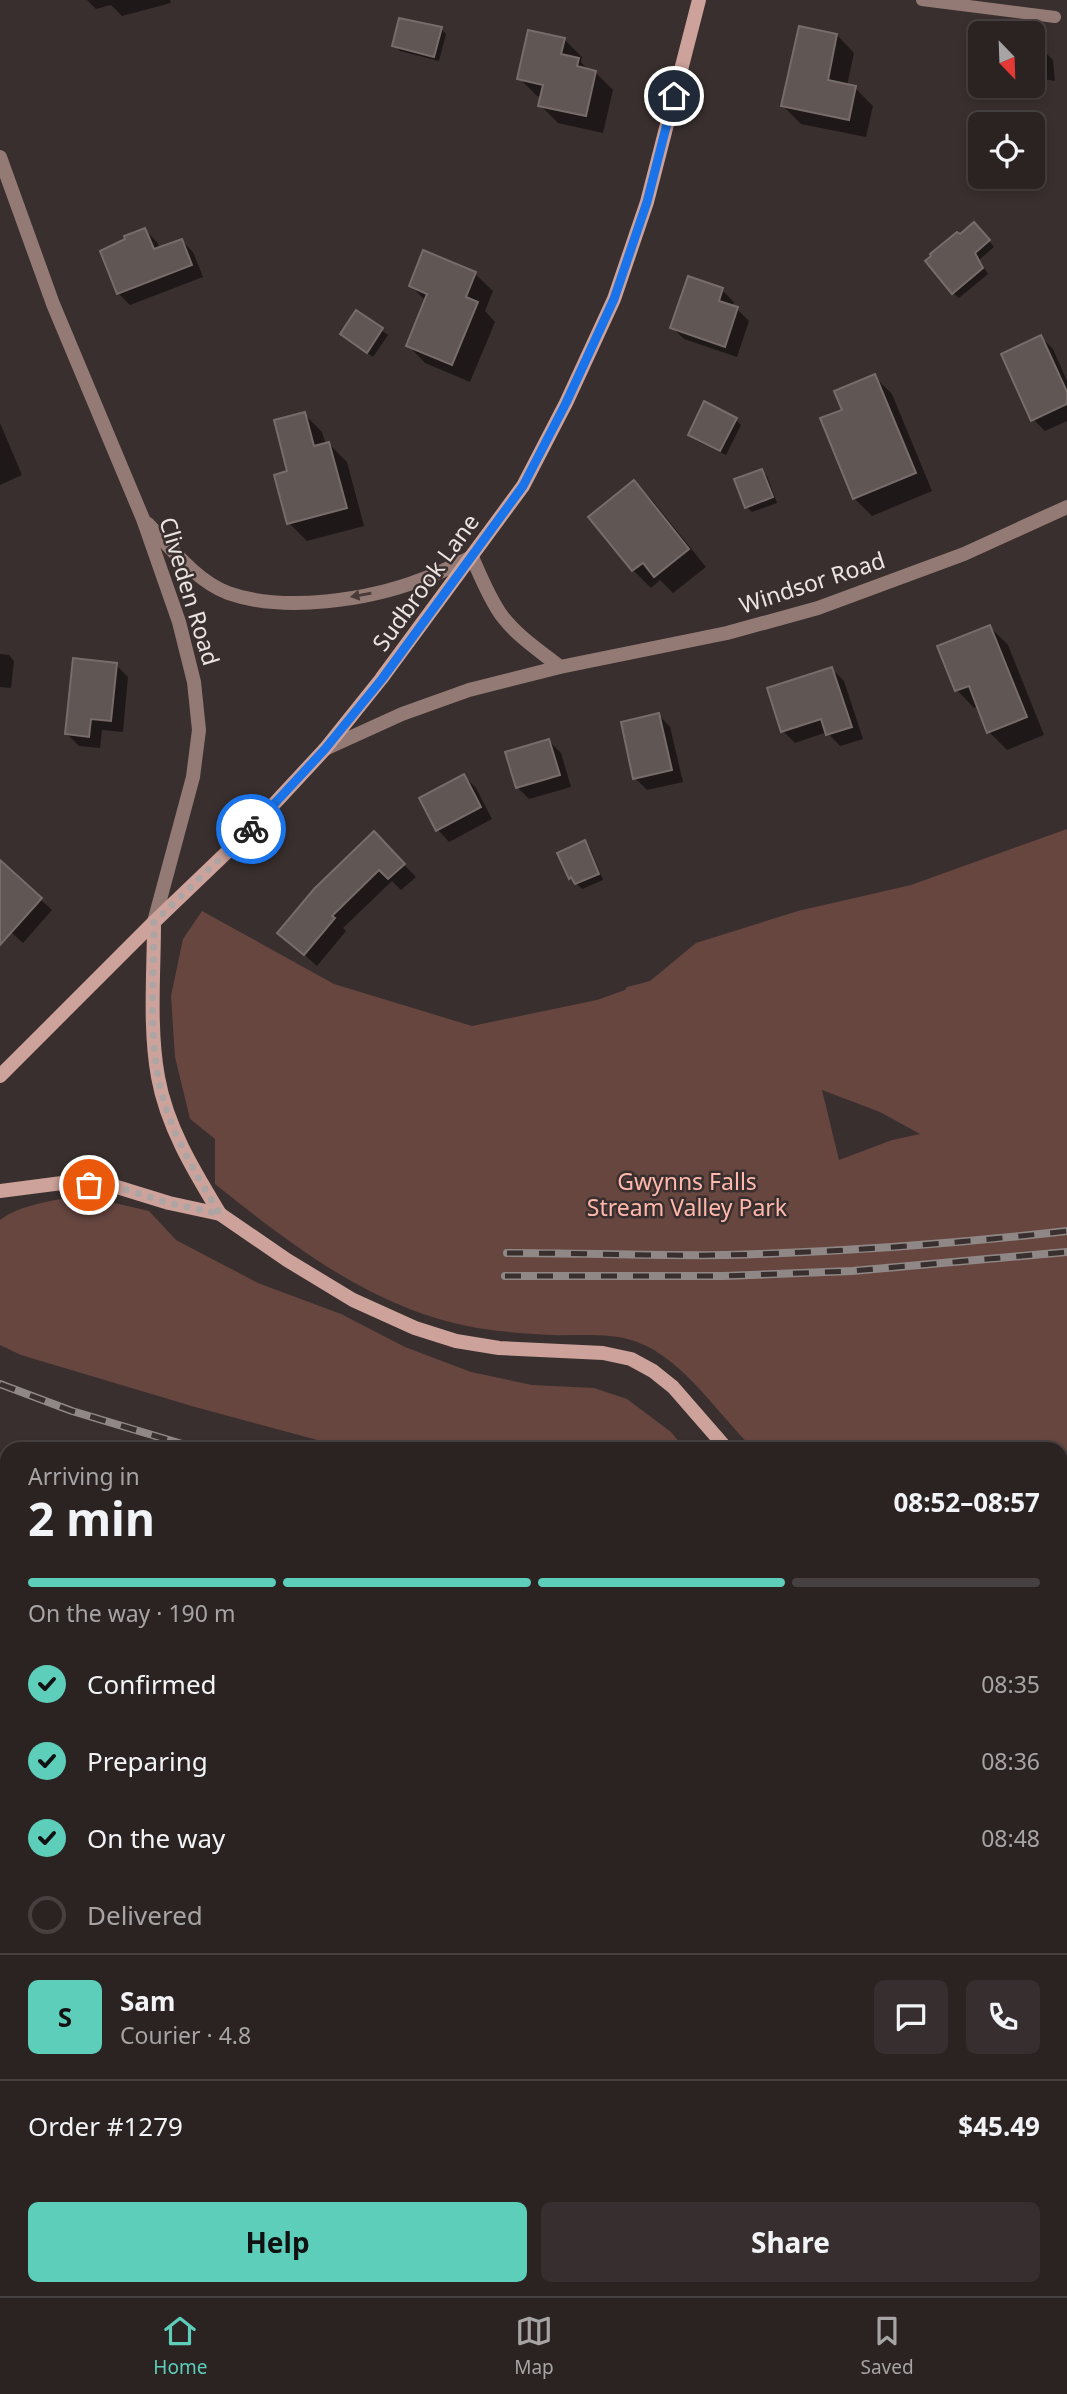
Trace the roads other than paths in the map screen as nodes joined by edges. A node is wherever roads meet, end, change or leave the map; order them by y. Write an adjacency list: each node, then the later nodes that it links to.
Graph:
1 (699, 0): 7 (street, Sudbrook Lane)
2 (922, 0): 3 (lane)
3 (1055, 17)
4 (0, 158): 6 (street, Cliveden Road)
5 (1067, 507): 8 (street, Windsor Road)
6 (144, 519): 7 (street, one-way to 6); 10 (street, Cliveden Road)
7 (472, 557): 8 (street); 9 (street, Sudbrook Lane)
8 (560, 667): 9 (street, Windsor Road)
9 (325, 749): 10 (street, Sudbrook Lane)
10 (154, 922): 11 (street, Sudbrook Lane); 13 (street, Cliveden Road)
11 (1, 1075)
12 (0, 1191): 13 (street)
13 (220, 1214): 14 (street)
14 (721, 1442)

